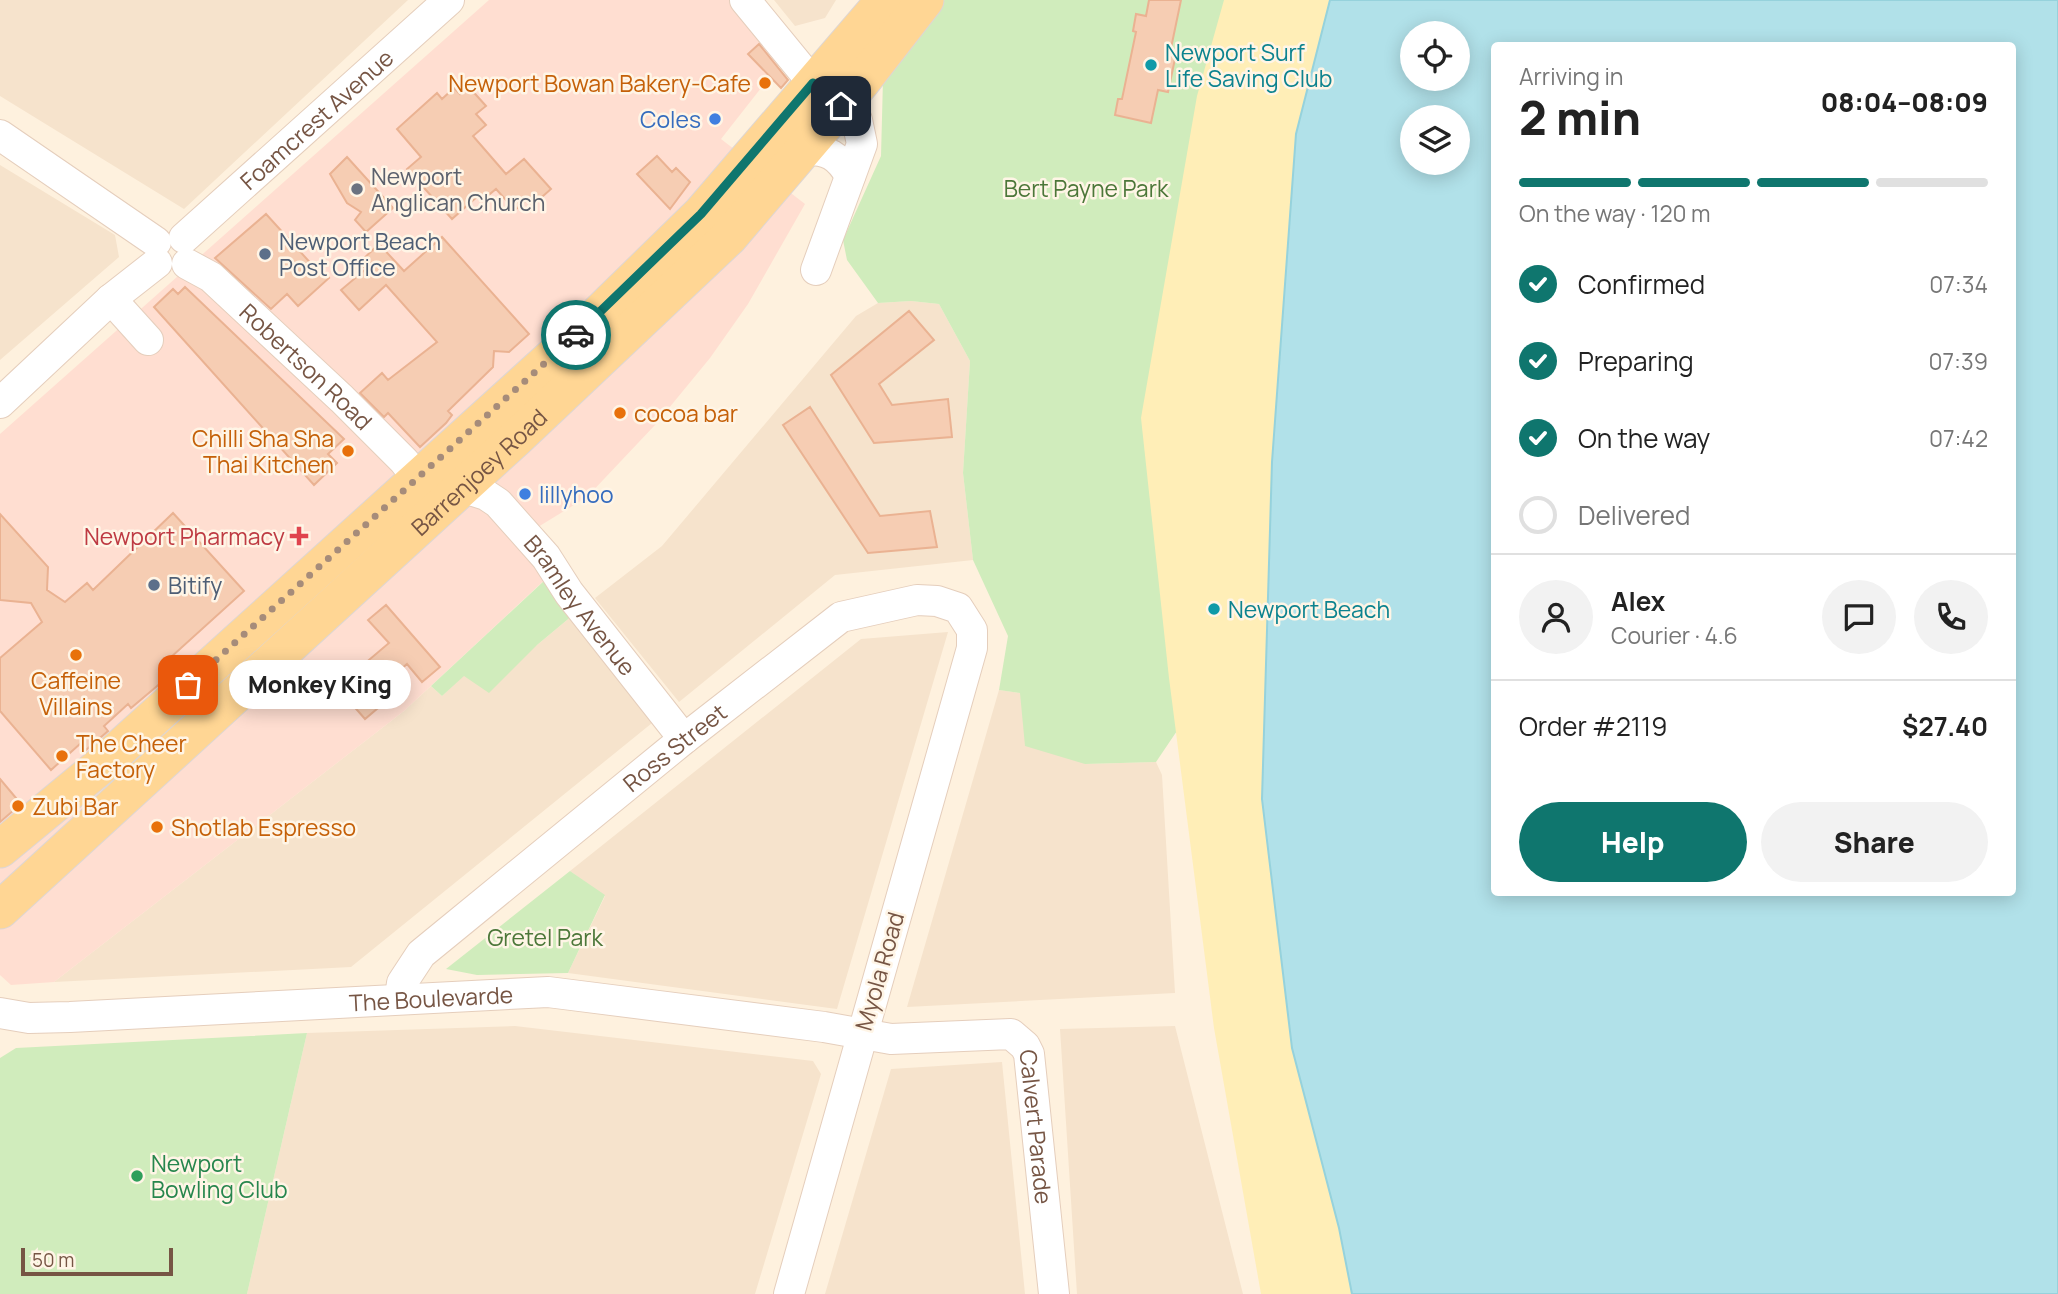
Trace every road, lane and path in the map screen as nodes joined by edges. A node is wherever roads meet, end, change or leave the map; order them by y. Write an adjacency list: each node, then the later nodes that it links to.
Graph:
1 (449, 0): 10 (street, Foamcrest Avenue)
2 (745, 0): 5 (street)
3 (885, 0): 5 (main road, Barrenjoey Road)
4 (925, 0): 6 (main road, Barrenjoey Road)
5 (813, 83): 6 (street); 15 (main road, Barrenjoey Road)
6 (841, 106): 8 (main road, Barrenjoey Road); 9 (street)
7 (0, 135): 10 (street, Robertson Road)
8 (805, 150): 9 (street); 16 (main road, Barrenjoey Road)
9 (850, 176): 11 (street)
10 (171, 252): 12 (street, Foamcrest Avenue); 15 (street, Robertson Road)
11 (816, 270)
12 (111, 299): 13 (street); 14 (street, Foamcrest Avenue)
13 (148, 340)
14 (0, 403)
15 (418, 479): 19 (main road, Barrenjoey Road)
16 (461, 487): 18 (street, Bramley Avenue); 20 (main road, Barrenjoey Road)
17 (972, 648): 18 (street, Ross Street); 23 (street, Myola Road)
18 (684, 739): 21 (street, Ross Street)
19 (0, 849)
20 (0, 910)
21 (400, 997): 22 (street, The Boulevarde); 23 (street, The Boulevarde)
22 (0, 1013)
23 (861, 1033): 24 (street, Myola Road); 25 (street, Calvert Parade)
24 (789, 1294)
25 (1054, 1294)

